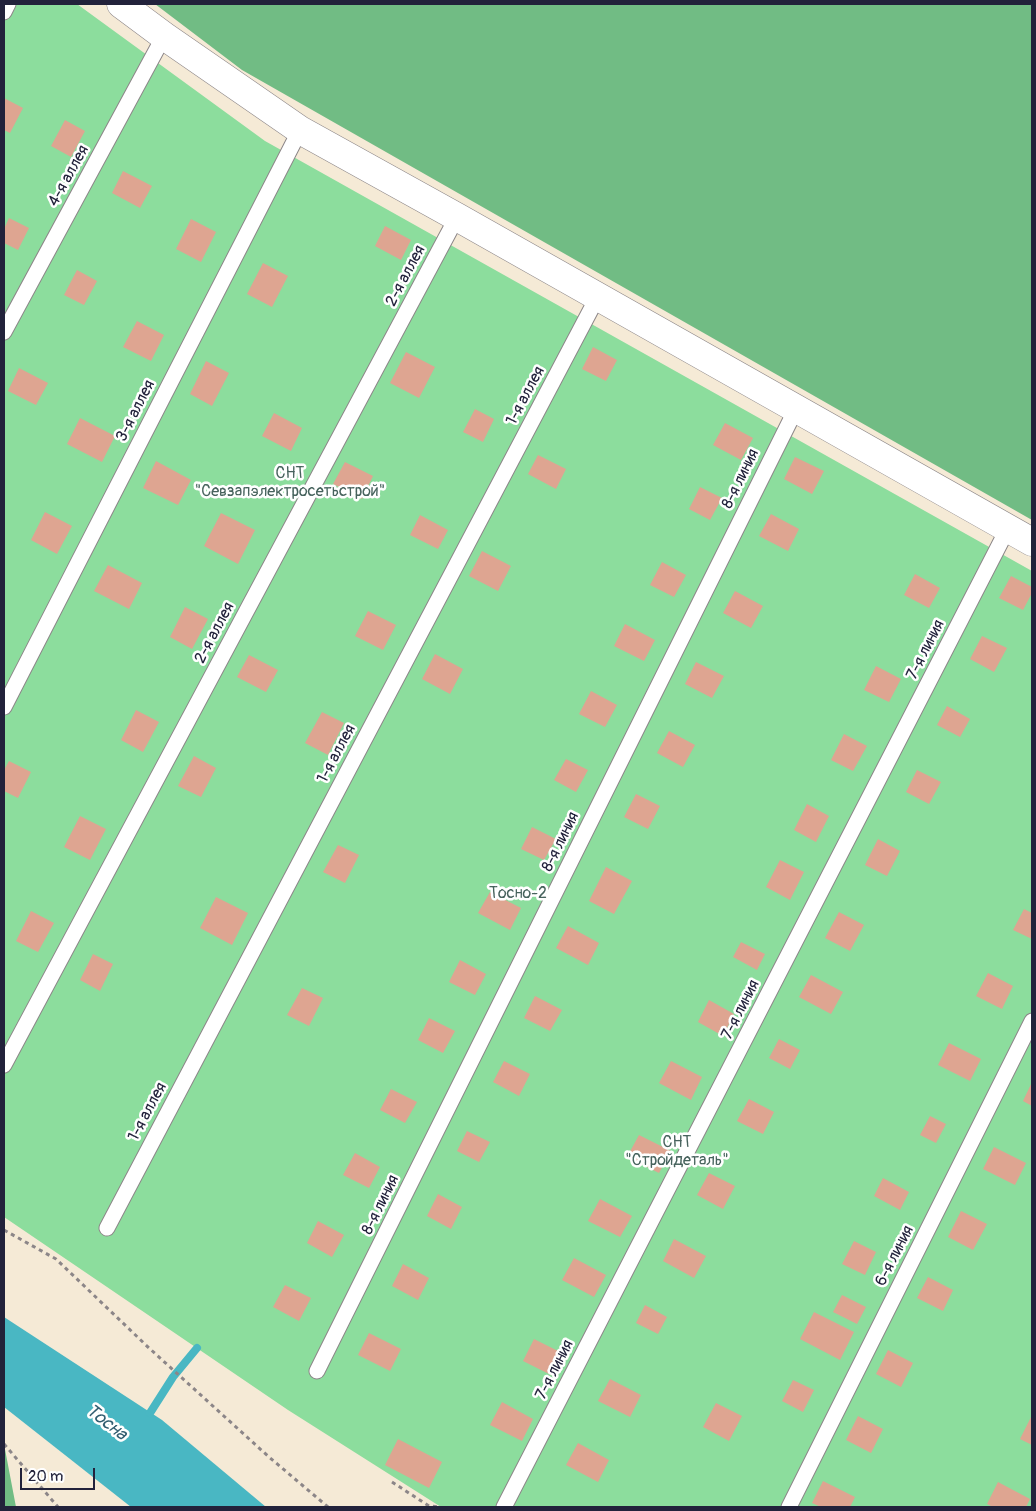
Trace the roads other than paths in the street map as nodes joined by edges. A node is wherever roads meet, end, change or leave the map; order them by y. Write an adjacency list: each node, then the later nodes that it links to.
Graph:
1 (8, 4): 3 (lane)
2 (121, 4): 4 (street)
3 (4, 12)
4 (164, 36): 5 (street); 8 (lane, 4-я аллея)
5 (300, 130): 6 (street); 12 (lane, 3-я аллея)
6 (457, 217): 7 (street); 14 (lane, 2-я аллея)
7 (598, 296): 9 (street); 15 (lane, 1-я аллея)
8 (4, 332)
9 (796, 409): 10 (street); 16 (lane, 8-я линия)
10 (1008, 528): 11 (street); 17 (lane, 7-я линия)
11 (1032, 542)
12 (4, 707)
13 (1032, 1021): 18 (lane, 6-я линия)
14 (4, 1065)
15 (107, 1228)
16 (317, 1371)
17 (504, 1507)
18 (789, 1507)

